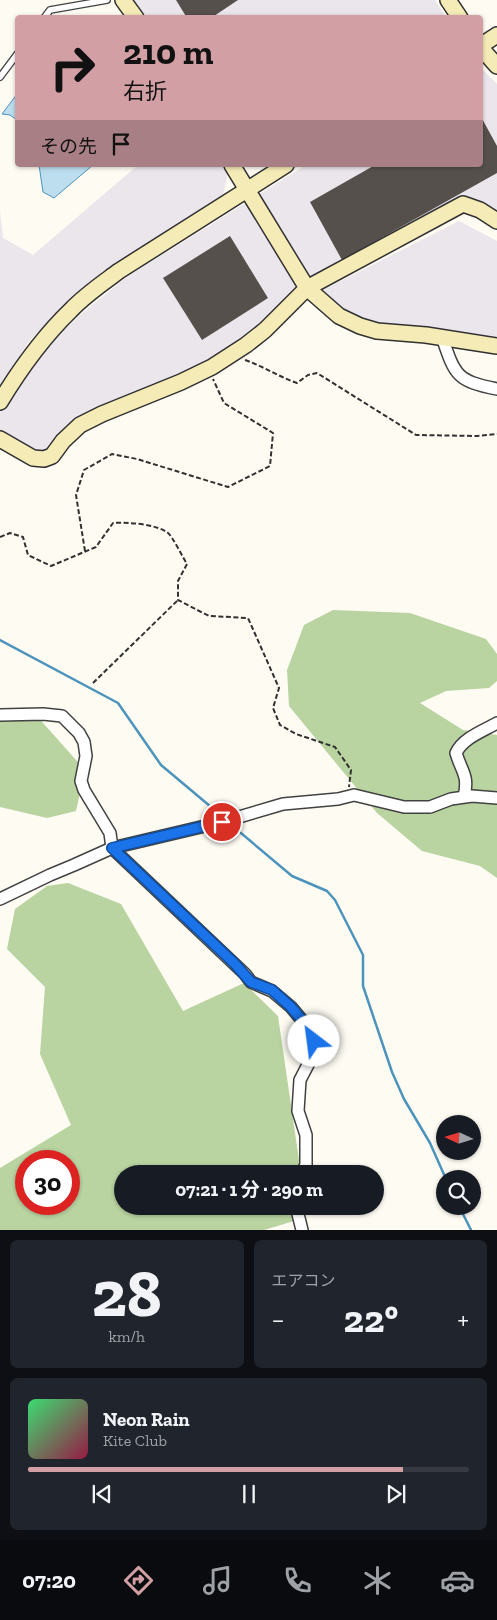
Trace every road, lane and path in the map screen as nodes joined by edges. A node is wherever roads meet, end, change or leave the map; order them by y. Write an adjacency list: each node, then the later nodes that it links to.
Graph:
1 (107, 0): 4 (lane)
2 (123, 0): 5 (street)
3 (448, 0): 6 (street)
4 (46, 15)
5 (134, 15)
6 (458, 15)
7 (497, 35): 8 (street)
8 (483, 44)
9 (483, 50): 11 (street)
10 (15, 57): 12 (lane)
11 (497, 66)
12 (0, 77)
13 (233, 167): 15 (street)
14 (283, 167): 15 (street)
15 (248, 190): 17 (street); 23 (street)
16 (497, 221): 17 (street)
17 (307, 288): 18 (street); 20 (street)
18 (442, 337): 19 (street); 22 (street)
19 (497, 346)
20 (230, 355): 21 (street); 24 (path)
21 (208, 368): 25 (street); 27 (path)
22 (497, 389)
23 (0, 402)
24 (497, 434)
25 (0, 439)
26 (0, 537): 27 (path)
27 (85, 551): 28 (path)
28 (178, 600): 29 (path); 32 (path)
29 (93, 683)
30 (0, 715): 35 (street)
31 (497, 723): 33 (street)
32 (348, 796): 33 (street); 35 (street)
33 (464, 797): 34 (street)
34 (497, 798)
35 (112, 848): 36 (street); 37 (street)
36 (0, 900)
37 (306, 1165)
38 (298, 1215): 39 (street)
39 (302, 1230)

